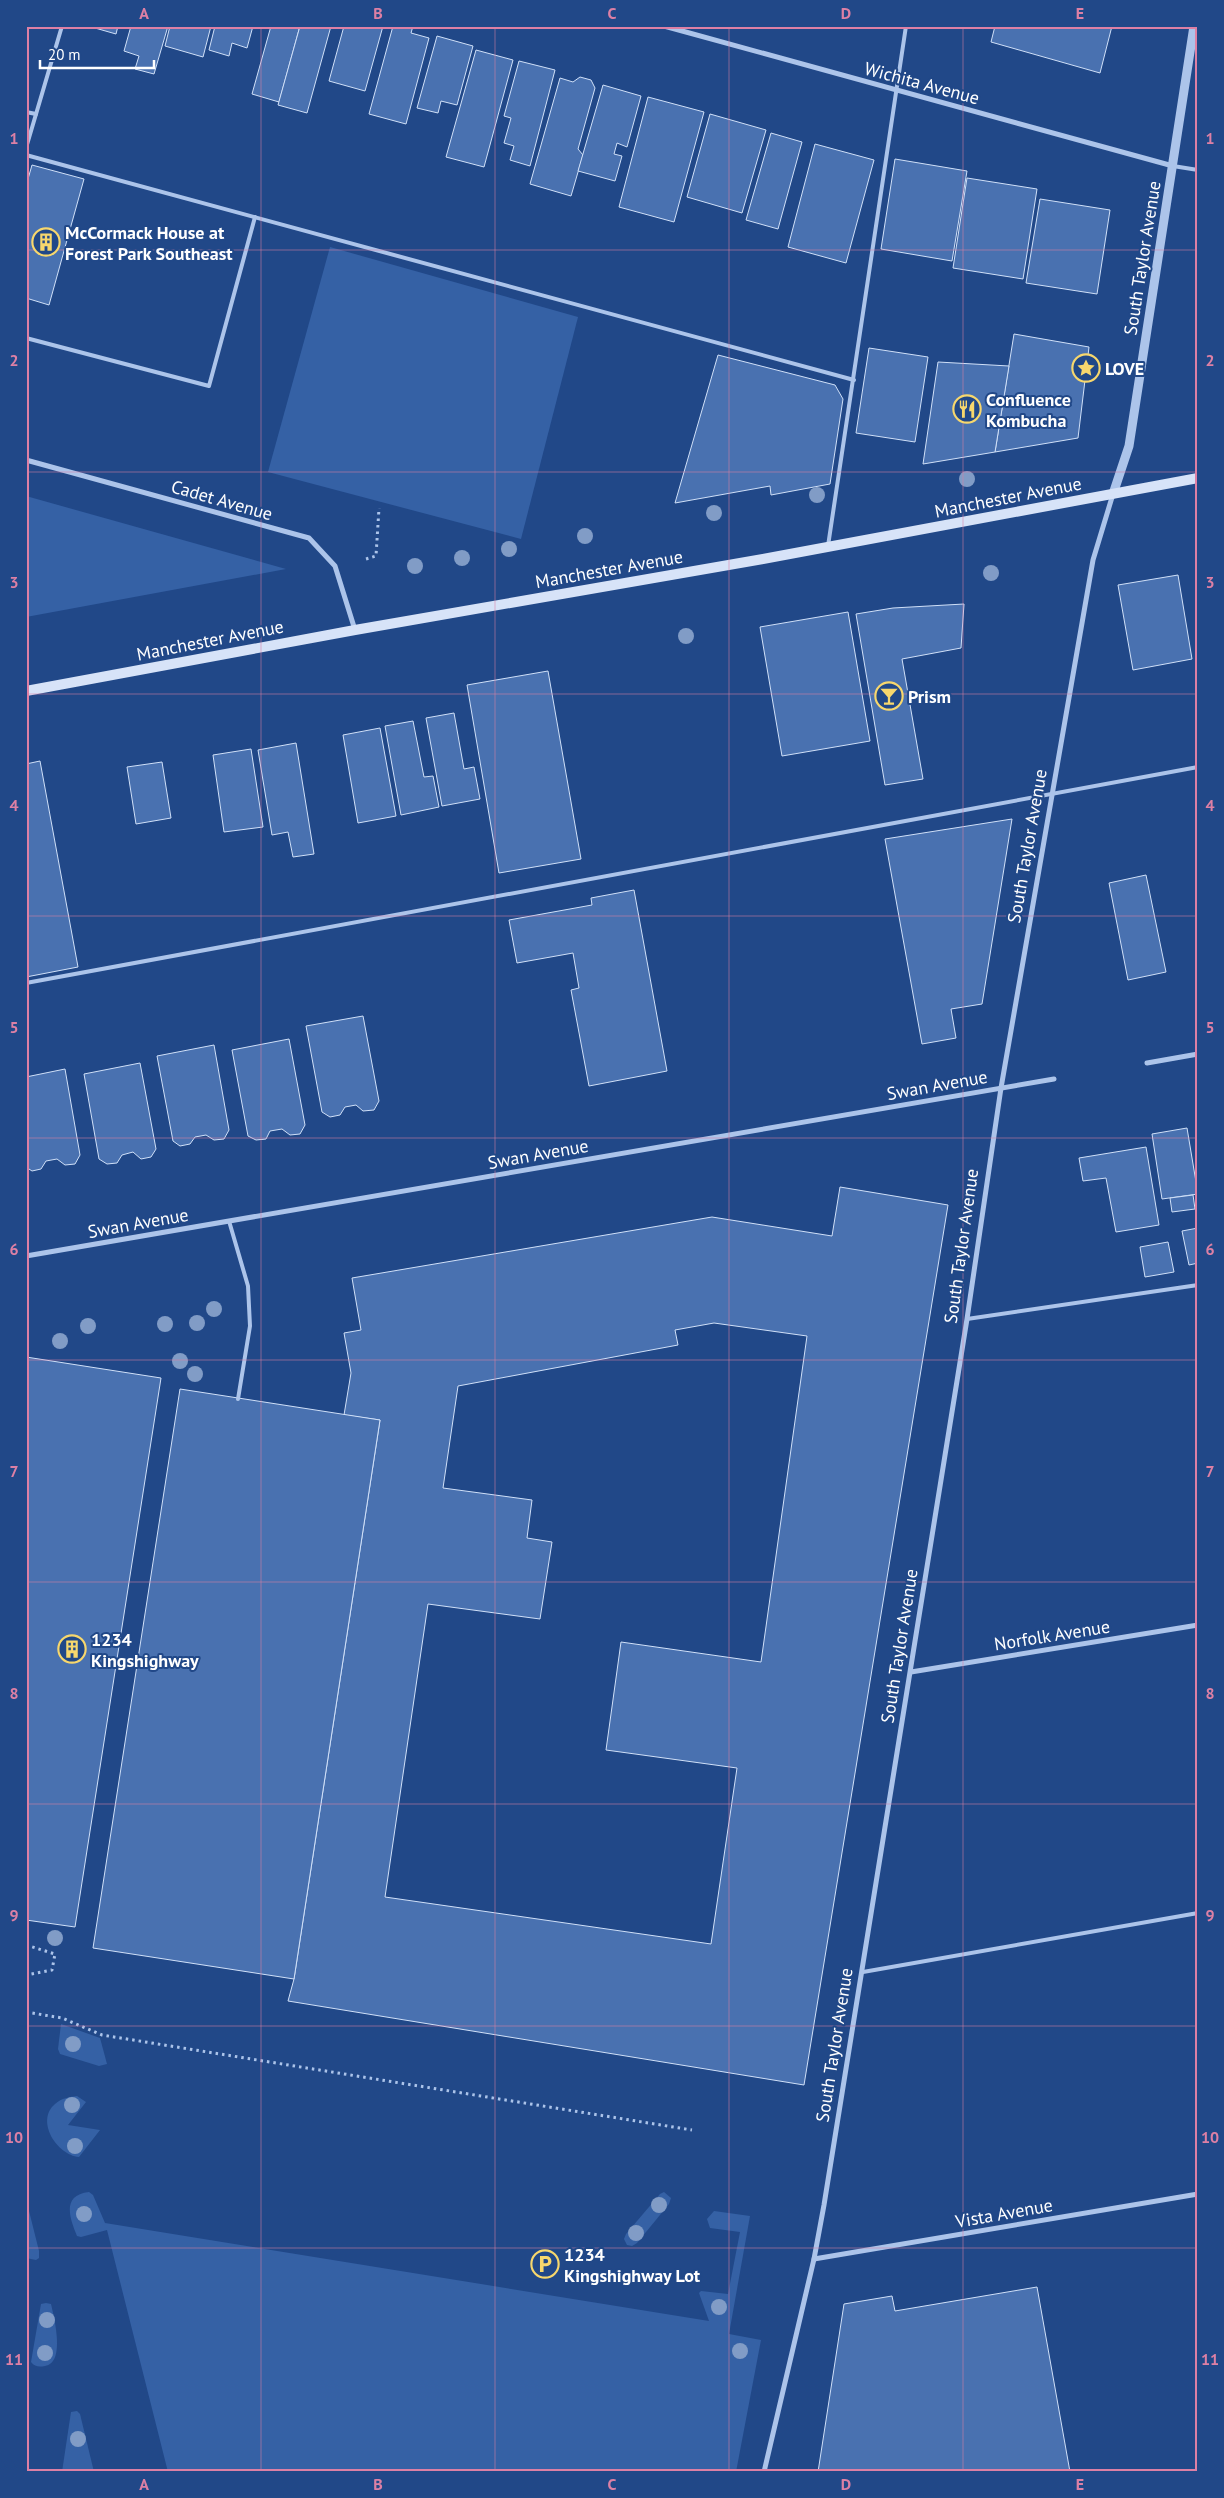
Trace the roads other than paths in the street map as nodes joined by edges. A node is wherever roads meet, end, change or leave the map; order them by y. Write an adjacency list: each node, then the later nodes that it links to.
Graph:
1 (62, 26): 7 (lane)
2 (664, 26): 5 (street, Wichita Avenue)
3 (906, 26): 5 (lane)
4 (1194, 26): 10 (street, South Taylor Avenue)
5 (896, 91): 10 (street, Wichita Avenue); 14 (lane)
6 (26, 112): 7 (lane)
7 (36, 114): 8 (lane)
8 (26, 148)
9 (26, 155): 12 (lane)
10 (1173, 166): 11 (lane); 17 (street, South Taylor Avenue)
11 (1198, 170)
12 (255, 217): 13 (lane); 14 (lane)
13 (26, 338)
14 (854, 380): 18 (lane)
15 (26, 460): 19 (street, Cadet Avenue)
16 (1198, 478): 17 (main road, Manchester Avenue)
17 (1113, 494): 18 (main road, Manchester Avenue); 22 (street, South Taylor Avenue)
18 (828, 547): 19 (main road, Manchester Avenue)
19 (355, 630): 20 (main road, Manchester Avenue)
20 (26, 691)
21 (1198, 767): 22 (lane)
22 (1054, 792): 23 (lane); 27 (street, South Taylor Avenue)
23 (26, 983)
24 (1198, 1054): 25 (street)
25 (1147, 1063)
26 (1054, 1079): 27 (street, Swan Avenue)
27 (1001, 1088): 28 (street, Swan Avenue); 31 (street, South Taylor Avenue)
28 (229, 1221): 29 (street, Swan Avenue); 32 (lane)
29 (26, 1256)
30 (1198, 1285): 31 (lane)
31 (967, 1319): 34 (street, South Taylor Avenue)
32 (238, 1399)
33 (1198, 1625): 34 (street, Norfolk Avenue)
34 (911, 1672): 36 (street, South Taylor Avenue)
35 (1198, 1913): 36 (lane)
36 (863, 1972): 38 (street, South Taylor Avenue)
37 (1198, 2194): 38 (street, Vista Avenue)
38 (814, 2259): 39 (street, South Taylor Avenue)
39 (764, 2472)

